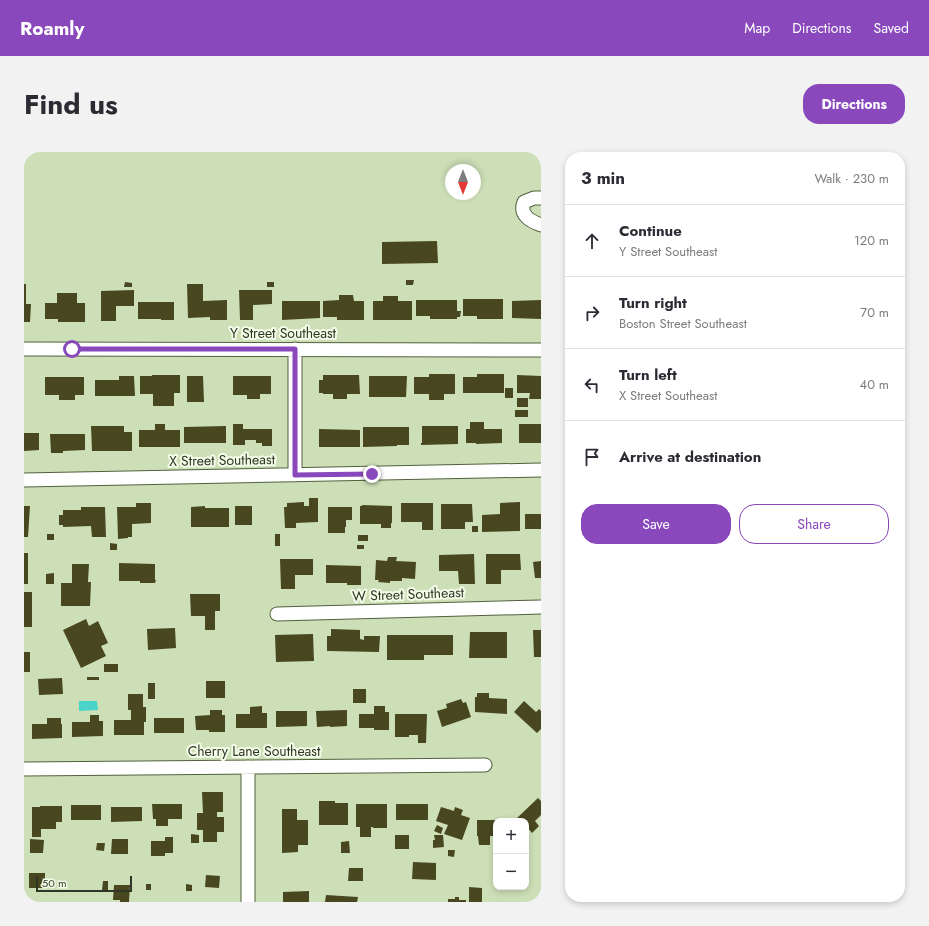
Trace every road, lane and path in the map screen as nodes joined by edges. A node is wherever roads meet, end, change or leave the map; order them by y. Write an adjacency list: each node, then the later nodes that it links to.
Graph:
1 (541, 198): 2 (street)
2 (541, 225)
3 (24, 349): 4 (street, Y Street Southeast)
4 (295, 349): 5 (street, Y Street Southeast); 7 (street)
5 (541, 350)
6 (541, 470): 7 (street, X Street Southeast)
7 (295, 475): 8 (street, X Street Southeast)
8 (24, 480)
9 (541, 607): 10 (street, W Street Southeast)
10 (277, 614)
11 (485, 765): 12 (street, Cherry Lane Southeast)
12 (248, 767): 13 (street, Cherry Lane Southeast); 14 (street)
13 (24, 769)
14 (248, 902)

